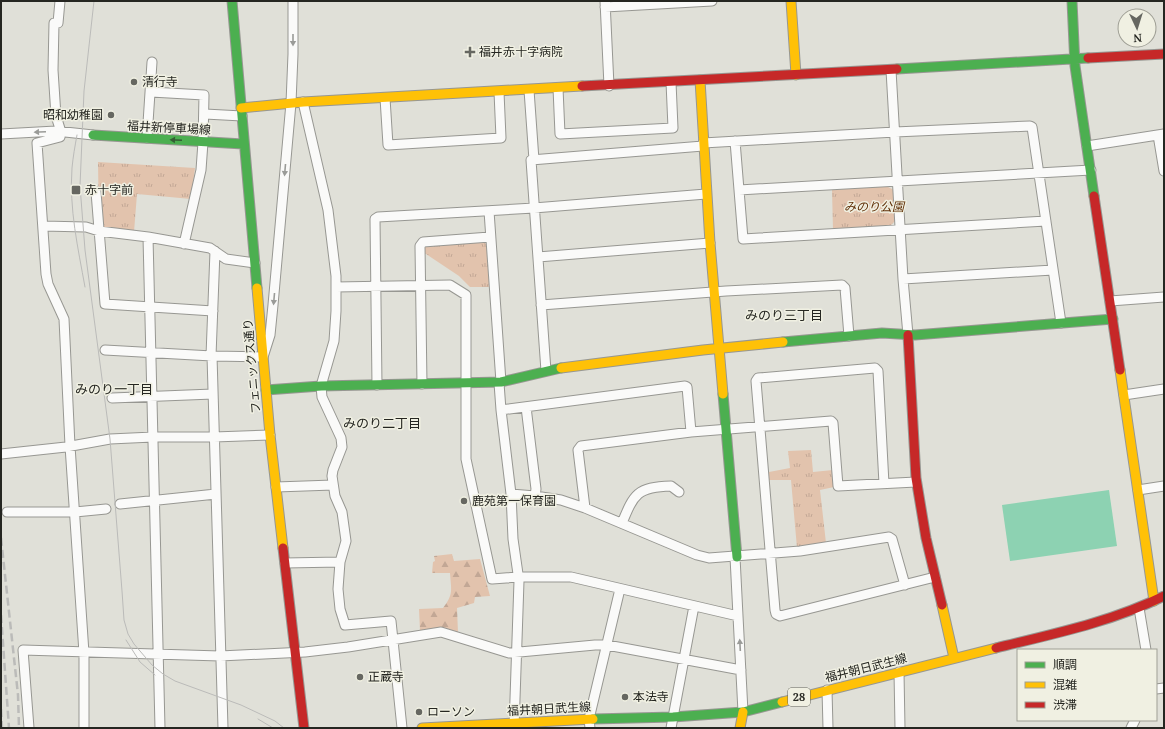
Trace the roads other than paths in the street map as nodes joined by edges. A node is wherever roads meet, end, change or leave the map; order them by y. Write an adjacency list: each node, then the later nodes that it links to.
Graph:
1 (60, 1): 25 (street)
2 (232, 1): 23 (street, フェニックス通り)
3 (293, 1): 22 (street, one-way to 22)
4 (712, 1): 7 (street)
5 (791, 1): 12 (street)
6 (1072, 1): 9 (street)
7 (605, 4): 15 (street)
8 (1164, 54): 9 (street)
9 (1075, 59): 11 (street); 34 (street)
10 (152, 62): 18 (street)
11 (891, 70): 12 (street); 26 (street)
12 (796, 75): 13 (street)
13 (700, 80): 14 (street); 33 (street)
14 (671, 82): 15 (street); 16 (street)
15 (609, 86): 16 (street)
16 (558, 88): 17 (street)
17 (529, 90): 19 (street); 35 (street)
18 (151, 92): 24 (street); 29 (street)
19 (499, 92): 20 (street); 20 (street)
20 (385, 98): 21 (street)
21 (303, 102): 22 (street); 60 (street)
22 (291, 103): 23 (street); 75 (street, one-way to 75)
23 (241, 112): 24 (street); 32 (street, フェニックス通り)
24 (204, 114): 31 (street)
25 (61, 132): 27 (street, one-way to 27); 29 (street, 福井新停車場線); 46 (street)
26 (895, 132): 30 (street); 38 (street); 39 (street)
27 (1, 134)
28 (1161, 135): 34 (street); 37 (street)
29 (147, 138): 31 (street, 福井新停車場線, one-way to 29)
30 (735, 141): 33 (street); 40 (street)
31 (203, 142): 32 (street, 福井新停車場線); 52 (street)
32 (243, 144): 55 (street, フェニックス通り)
33 (703, 144): 35 (street); 42 (street)
34 (1087, 146): 36 (street)
35 (534, 160): 43 (street)
36 (1091, 170): 38 (street); 63 (street)
37 (1164, 171)
38 (1039, 174): 39 (street); 45 (street)
39 (897, 180): 40 (street); 47 (street)
40 (739, 190): 47 (street)
41 (96, 192): 48 (street)
42 (706, 194): 43 (street); 51 (street)
43 (534, 208): 44 (street); 54 (street)
44 (489, 211): 50 (street); 58 (street)
45 (1046, 221): 47 (street); 56 (street)
46 (43, 226): 48 (street); 96 (street)
47 (900, 229): 57 (street)
48 (100, 231): 49 (street); 65 (street)
49 (148, 237): 52 (street); 65 (street)
50 (490, 237): 59 (street); 77 (street)
51 (710, 243): 54 (street); 61 (street)
52 (184, 244): 53 (street)
53 (215, 251): 55 (street); 66 (street)
54 (538, 256): 64 (street)
55 (255, 263): 75 (street, フェニックス通り)
56 (1053, 270): 57 (street); 68 (street)
57 (903, 279): 69 (street)
58 (376, 286): 59 (street); 60 (street); 78 (street)
59 (421, 286): 79 (street); 80 (street)
60 (336, 287): 81 (street)
61 (714, 292): 64 (street); 70 (street); 71 (street)
62 (1164, 296): 63 (street)
63 (1110, 301): 67 (street)
64 (541, 305): 76 (street)
65 (150, 307): 66 (street); 73 (street)
66 (213, 311): 74 (street)
67 (1112, 319): 68 (street); 85 (street)
68 (1061, 323): 69 (street)
69 (908, 335): 70 (street); 98 (street)
70 (850, 336): 71 (street)
71 (718, 348): 76 (street); 91 (street)
72 (105, 350): 73 (street)
73 (151, 353): 74 (street); 86 (street)
74 (211, 356): 75 (street); 84 (street)
75 (263, 357): 83 (street, フェニックス通り)
76 (546, 371): 77 (street)
77 (500, 382): 80 (street); 89 (street)
78 (377, 384): 79 (street); 81 (street)
79 (422, 384): 80 (street)
80 (466, 384): 119 (street)
81 (321, 386): 83 (street); 100 (street)
82 (1164, 389): 85 (street)
83 (266, 390): 93 (street, フェニックス通り)
84 (213, 394): 86 (street); 95 (street)
85 (1124, 395): 103 (street)
86 (152, 396): 87 (street); 94 (street)
87 (112, 398)
88 (526, 406): 89 (street); 92 (street); 107 (street)
89 (501, 410): 106 (street)
90 (759, 427): 91 (street); 99 (street); 99 (street); 115 (street)
91 (726, 429): 92 (street); 116 (street)
92 (691, 432): 110 (street)
93 (270, 435): 95 (street); 102 (street, フェニックス通り)
94 (153, 437): 95 (street); 96 (street); 108 (street)
95 (214, 437): 105 (street)
96 (70, 446): 97 (street); 113 (street)
97 (1, 454)
98 (916, 482): 99 (street); 120 (street)
99 (884, 484)
100 (333, 485): 102 (street); 117 (street)
101 (1164, 486): 103 (street)
102 (276, 487): 118 (street, フェニックス通り)
103 (1138, 490): 124 (street)
104 (679, 492): 114 (street)
105 (216, 494): 108 (street); 135 (street)
106 (511, 494): 107 (street); 119 (street)
107 (535, 496): 110 (street)
108 (154, 501): 109 (street); 134 (street)
109 (120, 504)
110 (585, 508): 114 (street)
111 (106, 509): 113 (street)
112 (7, 512): 113 (street)
113 (75, 512): 131 (street)
114 (622, 523): 116 (street)
115 (770, 554): 116 (street); 121 (street); 121 (street)
116 (736, 557): 127 (street)
117 (340, 562): 118 (street); 128 (street)
118 (285, 563): 132 (street, フェニックス通り)
119 (518, 577): 122 (street); 133 (street)
120 (935, 577): 121 (street); 136 (street)
121 (905, 585)
122 (620, 589): 125 (street); 129 (street)
123 (1164, 596): 124 (street, 福井朝日武生線 / 28)
124 (1154, 601): 126 (street, 福井朝日武生線 / 28)
125 (694, 606): 127 (street); 137 (street)
126 (1139, 608): 130 (street); 136 (street, 福井朝日武生線 / 28)
127 (738, 616): 138 (street, one-way to 127)
128 (393, 639): 132 (street); 133 (street); 150 (street)
129 (607, 645): 133 (street); 137 (street); 143 (street)
130 (1146, 649)
131 (84, 653): 134 (street); 145 (street); 146 (street)
132 (296, 653): 135 (street); 149 (street, フェニックス通り)
133 (516, 653): 144 (street)
134 (158, 655): 135 (street); 147 (street)
135 (220, 656): 148 (street)
136 (954, 658): 139 (street, 福井朝日武生線 / 28)
137 (684, 660): 138 (street); 142 (street)
138 (741, 670): 141 (street)
139 (899, 672): 140 (street, 福井朝日武生線 / 28); 155 (street)
140 (827, 690): 141 (street, 福井朝日武生線 / 28); 154 (street)
141 (742, 712): 142 (street, 福井朝日武生線 / 28); 153 (street)
142 (673, 717): 143 (street, 福井朝日武生線 / 28); 152 (street)
143 (589, 723): 144 (street, 福井朝日武生線 / 28)
144 (514, 726): 151 (street, 福井朝日武生線 / 28)
145 (29, 728)
146 (84, 728)
147 (160, 728)
148 (223, 728)
149 (304, 728)
150 (402, 728)
151 (422, 728)
152 (671, 728)
153 (740, 728)
154 (828, 728)
155 (900, 728)

